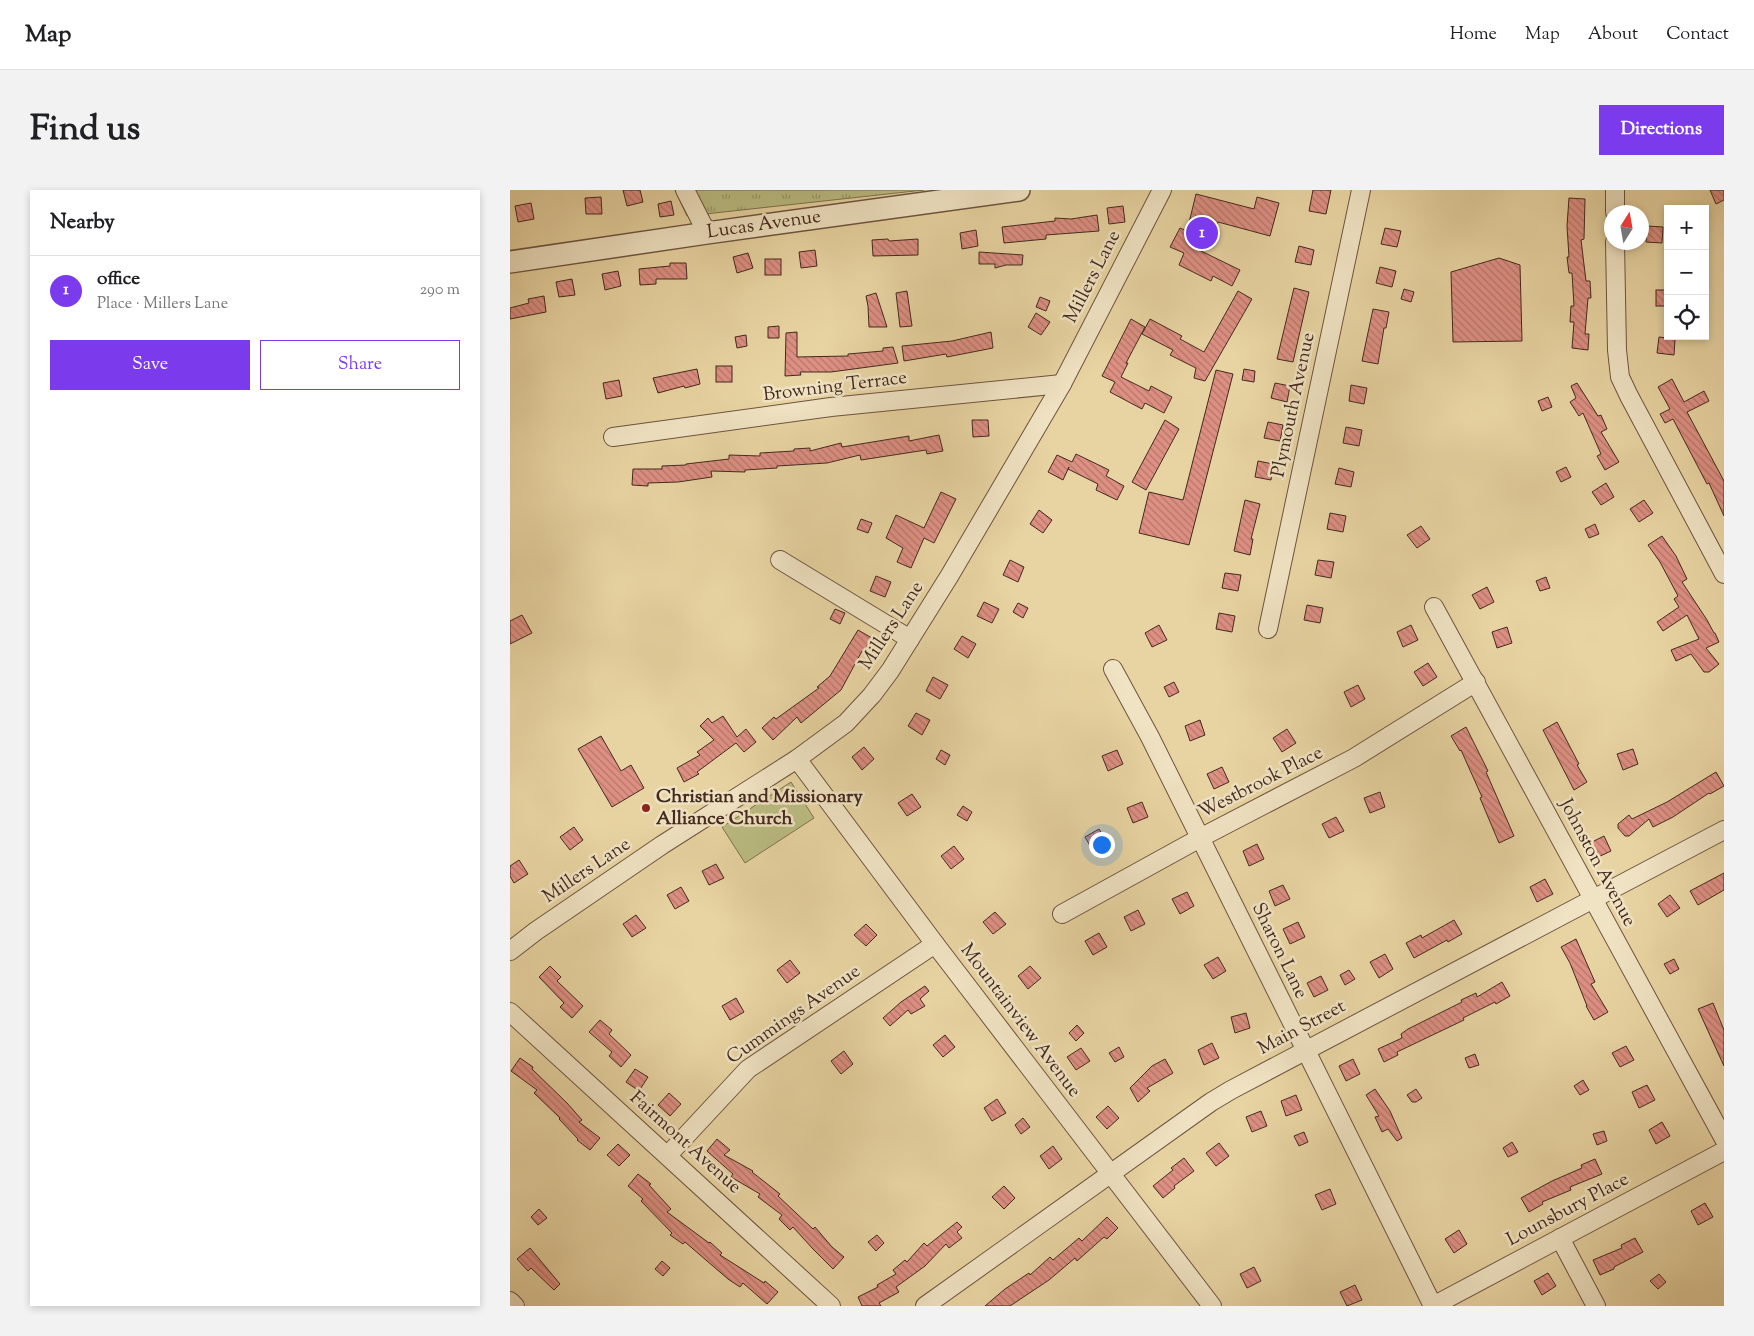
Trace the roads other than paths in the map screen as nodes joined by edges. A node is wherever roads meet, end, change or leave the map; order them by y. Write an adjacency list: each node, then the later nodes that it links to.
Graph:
1 (685, 190): 7 (street)
2 (1018, 190): 7 (street, Lucas Avenue)
3 (1162, 190): 10 (street, Millers Lane)
4 (1361, 190): 15 (street, Plymouth Avenue)
5 (1614, 190): 6 (street)
6 (1615, 205)
7 (707, 233): 9 (street, Lucas Avenue)
8 (1615, 250): 13 (street)
9 (510, 262)
10 (1062, 384): 11 (street, Browning Terrace); 16 (street, Millers Lane)
11 (613, 438)
12 (780, 560): 16 (street)
13 (1724, 574)
14 (1434, 607): 18 (street, Johnston Avenue)
15 (1268, 629)
16 (910, 639): 19 (street, Millers Lane)
17 (1114, 669): 21 (street, Sharon Lane)
18 (1476, 682): 21 (street, Westbrook Place); 22 (street, Johnston Avenue)
19 (797, 759): 24 (street, Mountainview Avenue); 25 (street, Millers Lane)
20 (1724, 830): 22 (street, Main Street)
21 (1200, 838): 23 (street, Westbrook Place); 27 (street, Sharon Lane)
22 (1593, 899): 27 (street, Main Street); 28 (street, Johnston Avenue)
23 (1062, 914)
24 (935, 944): 30 (street, Cummings Avenue); 31 (street, Mountainview Avenue)
25 (510, 952)
26 (510, 1012): 30 (street, Fairmont Avenue)
27 (1305, 1051): 31 (street, Main Street); 38 (street, Sharon Lane)
28 (1724, 1139)
29 (1724, 1151): 32 (street, Lounsbury Place)
30 (668, 1155): 35 (street, Fairmont Avenue)
31 (1110, 1174): 36 (street, Main Street); 37 (street, Mountainview Avenue)
32 (1560, 1238): 38 (street, Lounsbury Place); 39 (street)
33 (510, 1301): 34 (street)
34 (515, 1306)
35 (831, 1306)
36 (925, 1306)
37 (1212, 1306)
38 (1433, 1306)
39 (1596, 1306)

